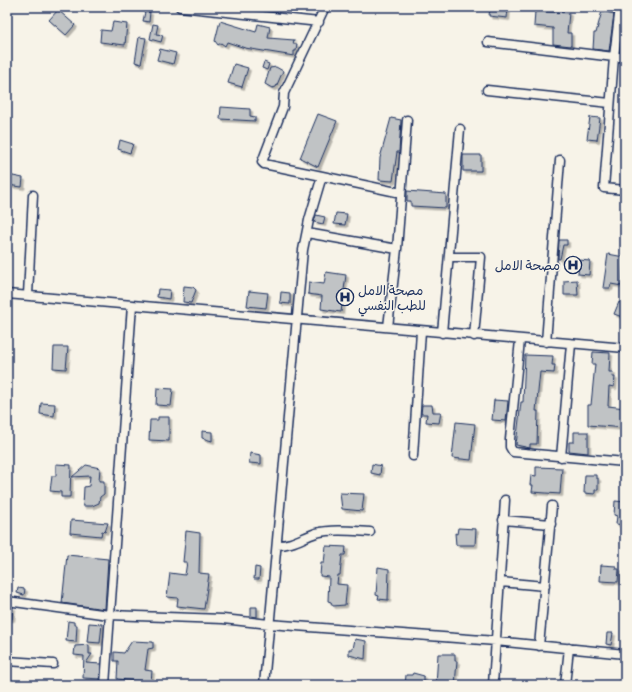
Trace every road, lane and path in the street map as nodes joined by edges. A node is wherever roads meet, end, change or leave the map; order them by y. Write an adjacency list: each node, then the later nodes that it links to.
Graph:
1 (180, 7): 4 (street)
2 (325, 7): 5 (street)
3 (620, 7): 7 (street)
4 (213, 8): 5 (street)
5 (319, 22): 14 (street)
6 (488, 42): 7 (street)
7 (614, 57): 8 (street); 10 (street)
8 (625, 57)
9 (487, 90): 10 (street)
10 (610, 103): 15 (street)
11 (407, 120): 16 (street)
12 (460, 129): 20 (street)
13 (560, 160): 30 (street)
14 (322, 176): 16 (street); 18 (street)
15 (625, 190)
16 (401, 193): 19 (street)
17 (33, 195): 22 (street)
18 (307, 233): 19 (street); 24 (street)
19 (397, 249): 25 (street)
20 (449, 257): 27 (street); 28 (street)
21 (7, 294): 22 (street)
22 (28, 295): 23 (street)
23 (132, 305): 24 (street); 45 (street)
24 (297, 318): 25 (street); 41 (street)
25 (388, 327): 26 (street)
26 (421, 331): 27 (street); 33 (street)
27 (442, 333): 28 (street)
28 (474, 336): 29 (street)
29 (520, 340): 30 (street); 34 (street)
30 (546, 342): 31 (street)
31 (571, 344): 32 (street); 34 (street)
32 (625, 348)
33 (413, 456)
34 (561, 457): 35 (street)
35 (625, 462)
36 (505, 500): 38 (street)
37 (552, 506): 39 (street)
38 (503, 520): 39 (street); 42 (street)
39 (550, 524): 43 (street)
40 (370, 532): 41 (street)
41 (277, 545): 46 (street)
42 (500, 582): 43 (street); 47 (street)
43 (545, 586): 48 (street)
44 (7, 600): 45 (street)
45 (109, 615): 46 (street); 53 (street)
46 (269, 624): 47 (street); 54 (street)
47 (496, 641): 48 (street); 55 (street)
48 (540, 646): 49 (street)
49 (568, 648): 50 (street); 56 (street)
50 (625, 654)
51 (7, 660): 52 (street)
52 (53, 664)
53 (105, 685)
54 (264, 685)
55 (493, 685)
56 (565, 685)

